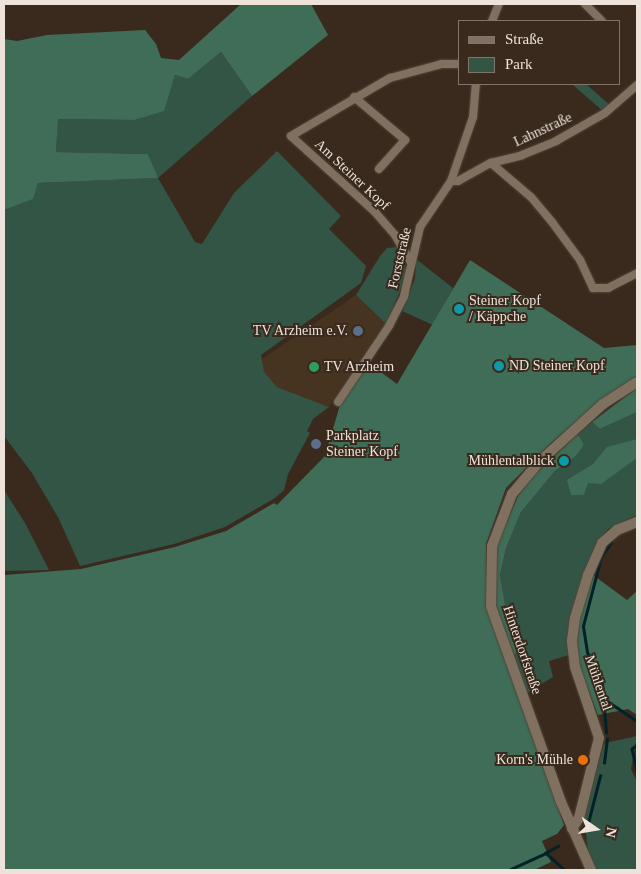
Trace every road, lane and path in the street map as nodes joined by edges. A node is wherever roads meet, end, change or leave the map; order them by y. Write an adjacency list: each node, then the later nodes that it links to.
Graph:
1 (499, 4): 3 (street)
2 (585, 4): 4 (street)
3 (492, 20)
4 (601, 20)
5 (458, 64): 8 (street)
6 (476, 85): 11 (street, Forststraße)
7 (637, 85): 9 (street, Lahnstraße)
8 (354, 97): 10 (street); 12 (street, Am Steiner Kopf)
9 (491, 163): 11 (street, Lahnstraße); 13 (street)
10 (379, 169)
11 (451, 181): 12 (street, Forststraße)
12 (410, 261): 15 (street, Forststraße)
13 (637, 272)
14 (637, 382): 17 (street, Hinterdorfstraße)
15 (338, 402)
16 (637, 522): 17 (street, Mühlental)
17 (572, 829): 18 (street)
18 (591, 870)

